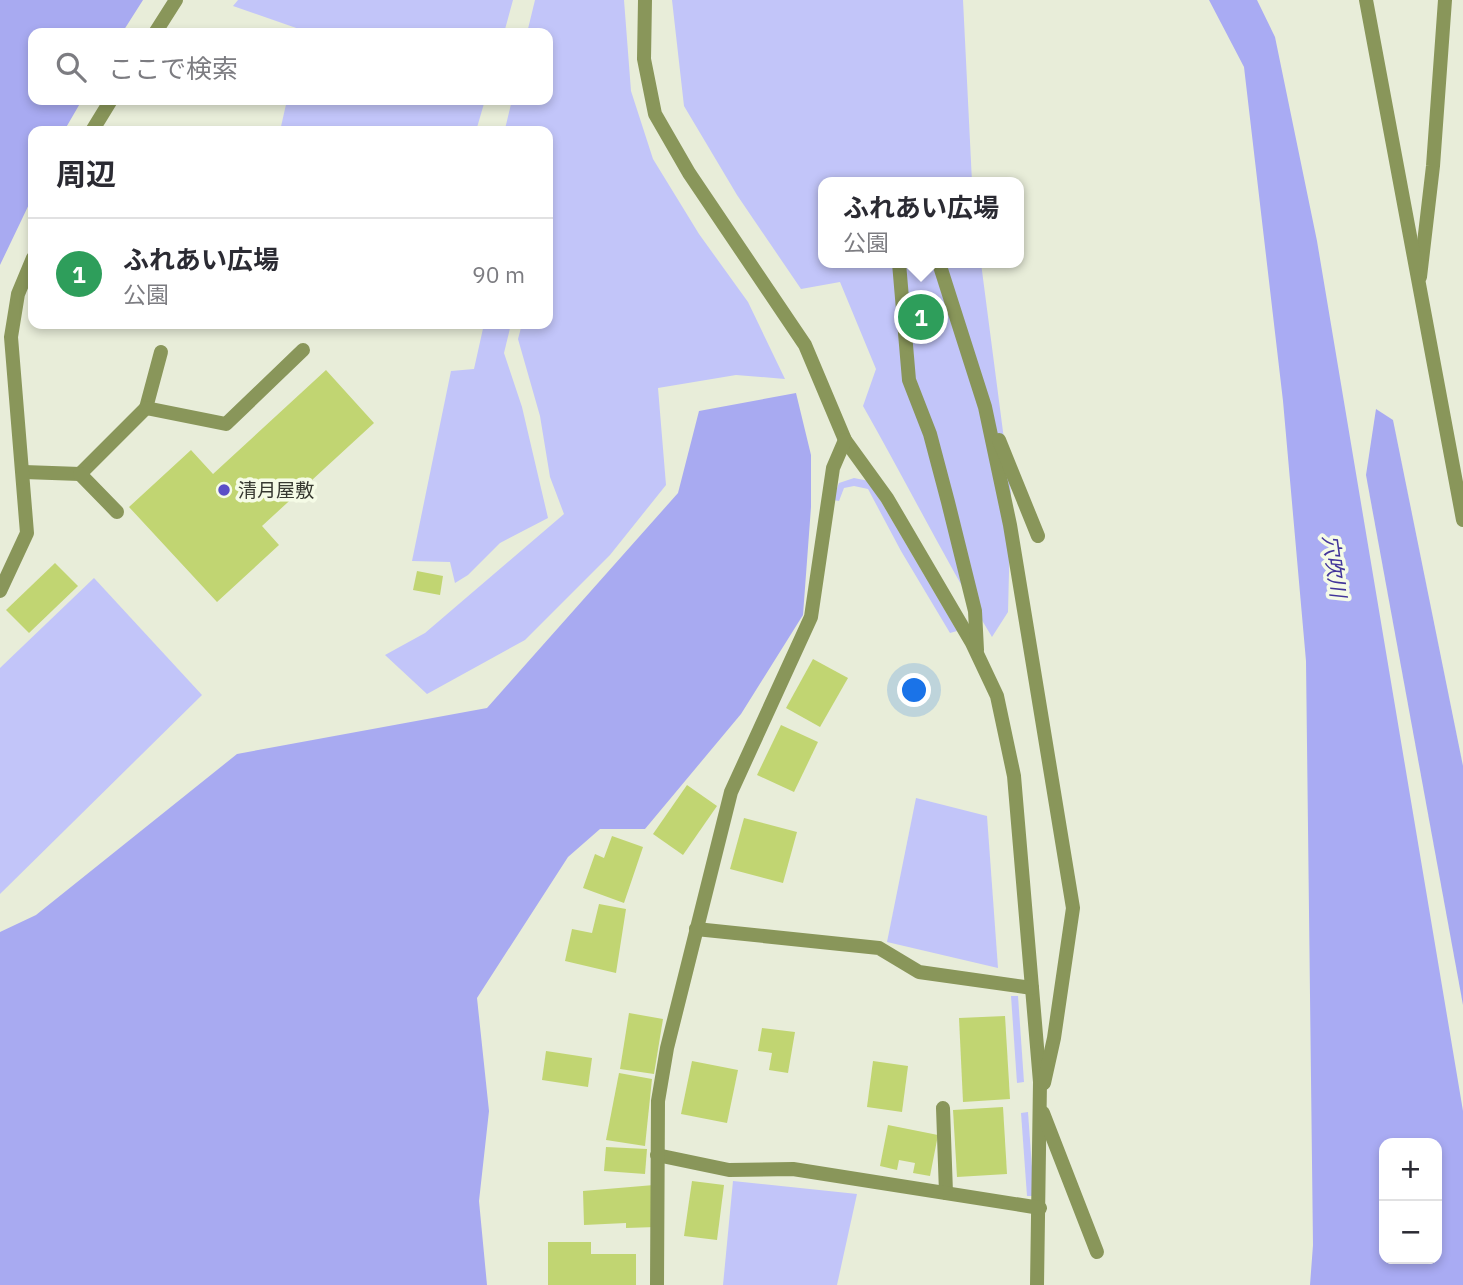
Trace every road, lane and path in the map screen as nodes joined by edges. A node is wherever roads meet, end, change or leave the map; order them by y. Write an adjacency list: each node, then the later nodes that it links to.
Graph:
1 (176, 0): 5 (street)
2 (645, 0): 16 (street)
3 (1366, 0): 11 (street)
4 (1445, 0): 11 (street)
5 (158, 28)
6 (108, 105): 7 (street)
7 (95, 126)
8 (899, 268): 23 (street)
9 (941, 268): 14 (street)
10 (28, 270): 17 (street)
11 (1419, 283): 20 (street)
12 (303, 350): 15 (street)
13 (161, 352): 15 (street)
14 (985, 407): 21 (street); 26 (street)
15 (146, 408): 18 (street)
16 (845, 440): 23 (street); 24 (street)
17 (24, 472): 18 (street); 22 (street)
18 (80, 474): 19 (street)
19 (117, 512)
20 (1463, 520)
21 (1038, 536)
22 (0, 591)
23 (977, 655): 25 (street)
24 (696, 929): 25 (street); 28 (street)
25 (1031, 988): 26 (street)
26 (1040, 1104): 30 (street); 31 (street)
27 (943, 1108): 29 (street)
28 (657, 1155): 29 (street); 32 (street)
29 (946, 1193): 30 (street)
30 (1040, 1208): 33 (street)
31 (1097, 1252)
32 (657, 1285)
33 (1037, 1285)

